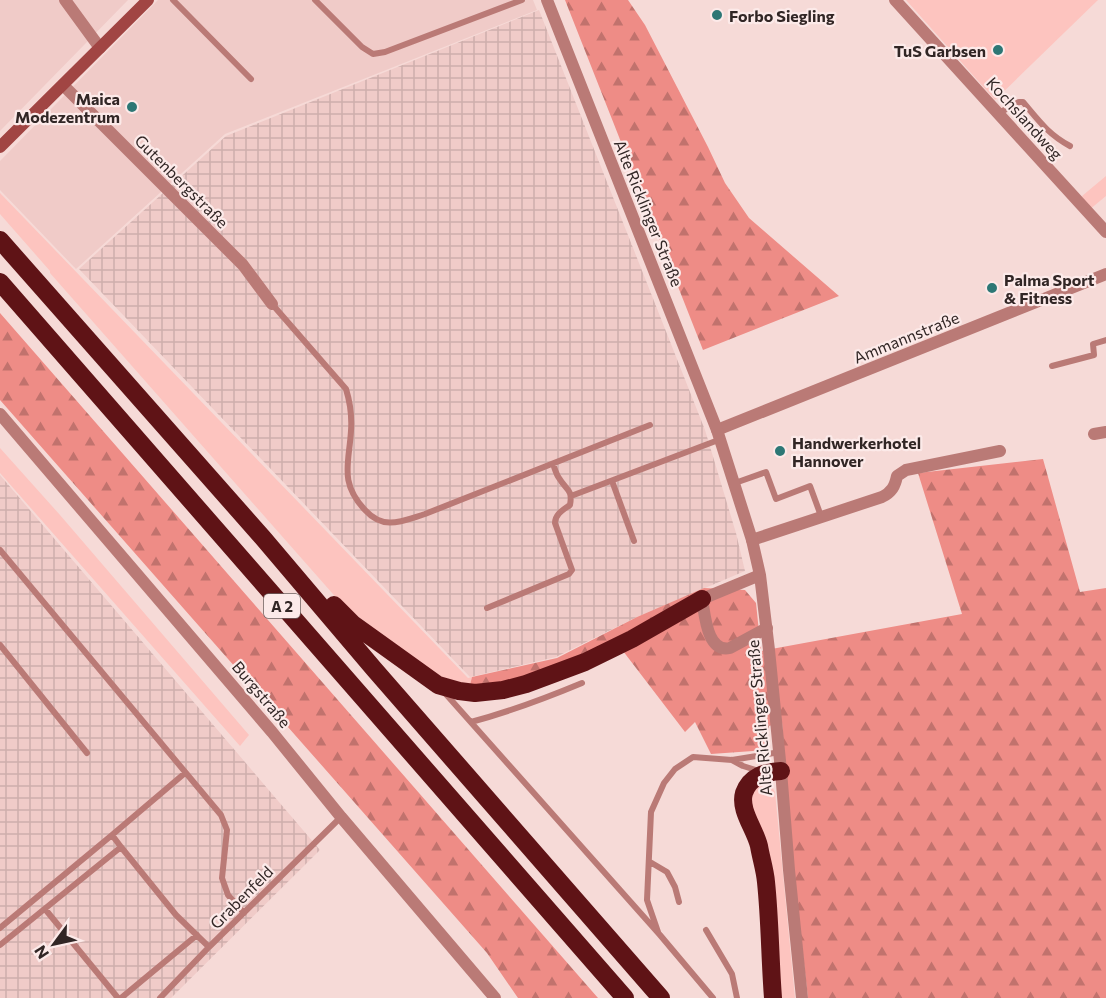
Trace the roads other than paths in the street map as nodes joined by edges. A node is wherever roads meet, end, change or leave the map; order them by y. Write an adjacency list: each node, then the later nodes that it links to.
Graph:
1 (65, 0): 8 (street)
2 (148, 0): 8 (main road)
3 (173, 0): 9 (lane)
4 (315, 0): 5 (lane)
5 (522, 0)
6 (547, 0): 23 (street, Alte Ricklinger Straße)
7 (895, 0): 11 (street, Kochslandweg)
8 (100, 48): 10 (main road)
9 (251, 79)
10 (63, 85): 13 (main road); 18 (street, Gutenbergstraße)
11 (998, 113): 12 (lane); 14 (street, Kochslandweg)
12 (1070, 146)
13 (0, 147)
14 (1106, 232)
15 (0, 240): 30 (highway, A 2)
16 (1106, 274): 23 (street, Ammannstraße)
17 (0, 282): 63 (highway, A 2)
18 (272, 304): 25 (lane)
19 (1106, 340): 20 (lane)
20 (1052, 366)
21 (0, 414): 47 (street, Burgstraße)
22 (650, 425): 25 (lane)
23 (719, 435): 26 (lane); 27 (street, Alte Ricklinger Straße)
24 (1000, 451): 29 (street)
25 (553, 464): 28 (lane)
26 (612, 481): 28 (lane); 32 (lane)
27 (735, 483): 29 (lane); 31 (street, Alte Ricklinger Straße)
28 (571, 496): 36 (lane)
29 (821, 516): 31 (street)
30 (263, 538): 40 (highway); 64 (highway, A 2)
31 (752, 540): 34 (street, Alte Ricklinger Straße)
32 (634, 541)
33 (0, 550): 46 (lane)
34 (760, 575): 35 (street); 37 (street, Alte Ricklinger Straße)
35 (702, 599): 37 (street); 40 (highway)
36 (487, 608)
37 (767, 628): 42 (street, Alte Ricklinger Straße)
38 (0, 645): 43 (lane)
39 (582, 683): 41 (lane)
40 (438, 685): 41 (lane)
41 (471, 722): 57 (lane)
42 (780, 752): 44 (lane); 45 (street, Alte Ricklinger Straße)
43 (87, 753)
44 (732, 760): 45 (lane); 50 (lane)
45 (773, 772): 67 (highway); 68 (street, Alte Ricklinger Straße)
46 (185, 773): 48 (lane); 53 (lane)
47 (341, 817): 53 (lane, Grabenfeld); 62 (street, Burgstraße)
48 (112, 835): 49 (lane); 54 (lane)
49 (121, 847): 52 (lane); 56 (lane)
50 (650, 862): 51 (lane); 57 (lane)
51 (679, 902)
52 (45, 909): 58 (lane); 60 (lane)
53 (244, 913): 59 (lane, Grabenfeld)
54 (0, 928)
55 (706, 930): 66 (lane)
56 (197, 935): 59 (lane); 60 (lane)
57 (660, 935): 65 (lane)
58 (0, 945)
59 (209, 947): 61 (lane, Grabenfeld)
60 (119, 998)
61 (160, 998)
62 (495, 998)
63 (625, 998)
64 (661, 998)
65 (713, 998)
66 (737, 998)
67 (773, 998)
68 (802, 998)

